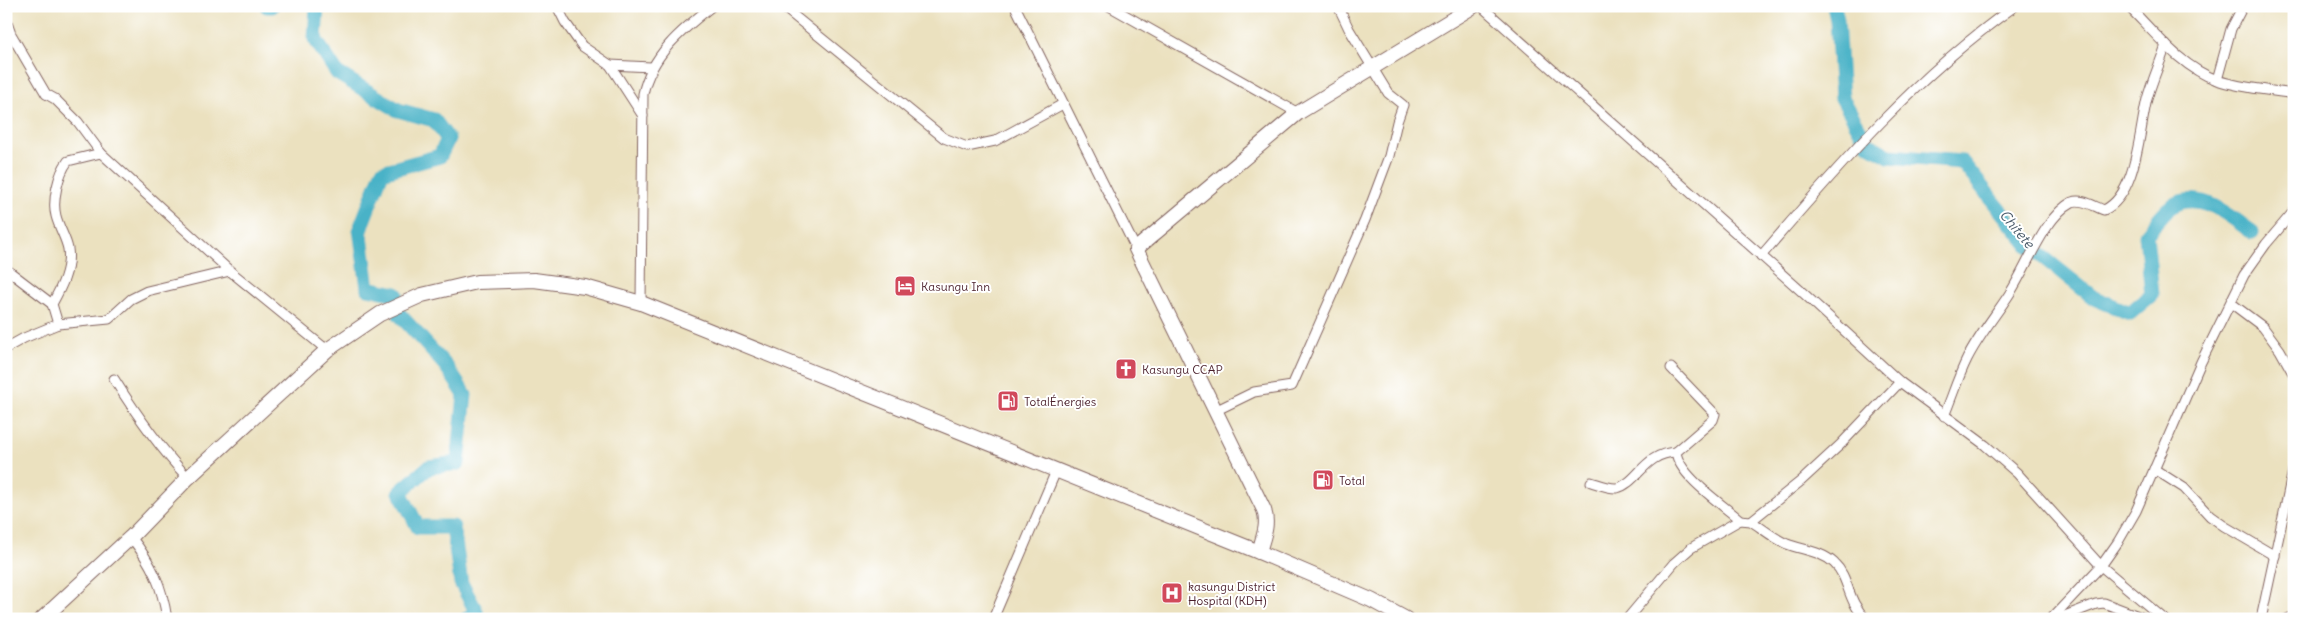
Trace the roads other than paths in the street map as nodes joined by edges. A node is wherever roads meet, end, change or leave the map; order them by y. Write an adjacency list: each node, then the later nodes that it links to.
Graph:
1 (557, 6): 14 (street)
2 (712, 6): 15 (street)
3 (782, 6): 19 (street)
4 (1015, 6): 19 (street)
5 (1109, 6): 20 (street)
6 (1338, 6): 16 (street)
7 (1481, 6): 25 (street)
8 (2015, 6): 25 (street)
9 (2128, 6): 13 (street)
10 (2243, 6): 17 (street)
11 (1469, 8): 16 (main road)
12 (6, 20): 22 (street)
13 (2166, 45): 17 (street); 39 (street)
14 (610, 65): 15 (street); 21 (street)
15 (651, 67): 21 (street)
16 (1372, 67): 20 (main road); 38 (street)
17 (2217, 80): 18 (street)
18 (2294, 94)
19 (1063, 104): 24 (street)
20 (1298, 113): 24 (main road)
21 (643, 116): 28 (street)
22 (101, 153): 27 (street); 30 (street)
23 (2294, 211): 29 (street)
24 (1136, 249): 38 (main road)
25 (1761, 256): 37 (street)
26 (6, 269): 30 (street)
27 (230, 272): 31 (street); 33 (street)
28 (641, 303): 33 (main road); 43 (main road)
29 (2231, 303): 35 (street); 42 (street)
30 (52, 304): 31 (street)
31 (58, 324): 32 (street)
32 (6, 348)
33 (327, 350): 44 (main road)
34 (1671, 368): 40 (street)
35 (2294, 375)
36 (114, 378): 44 (street)
37 (1900, 382): 39 (street); 47 (street)
38 (1215, 411): 49 (main road)
39 (1944, 416): 51 (street)
40 (1676, 452): 45 (street); 46 (street)
41 (2294, 466): 50 (street)
42 (2154, 469): 50 (street); 51 (street)
43 (1056, 471): 49 (main road); 55 (street)
44 (188, 478): 48 (main road)
45 (1591, 482)
46 (1740, 520): 47 (street); 57 (street)
47 (1752, 521): 58 (street)
48 (131, 537): 53 (main road); 54 (street)
49 (1259, 552): 56 (main road)
50 (2274, 556): 63 (street)
51 (2101, 566): 59 (street); 62 (street)
52 (2294, 616): 64 (street)
53 (42, 619)
54 (167, 619)
55 (993, 619)
56 (1406, 619)
57 (1628, 619)
58 (1866, 619)
59 (2051, 619)
60 (2057, 619): 61 (street)
61 (2146, 619)
62 (2164, 619)
63 (2261, 619)
64 (2287, 619)

